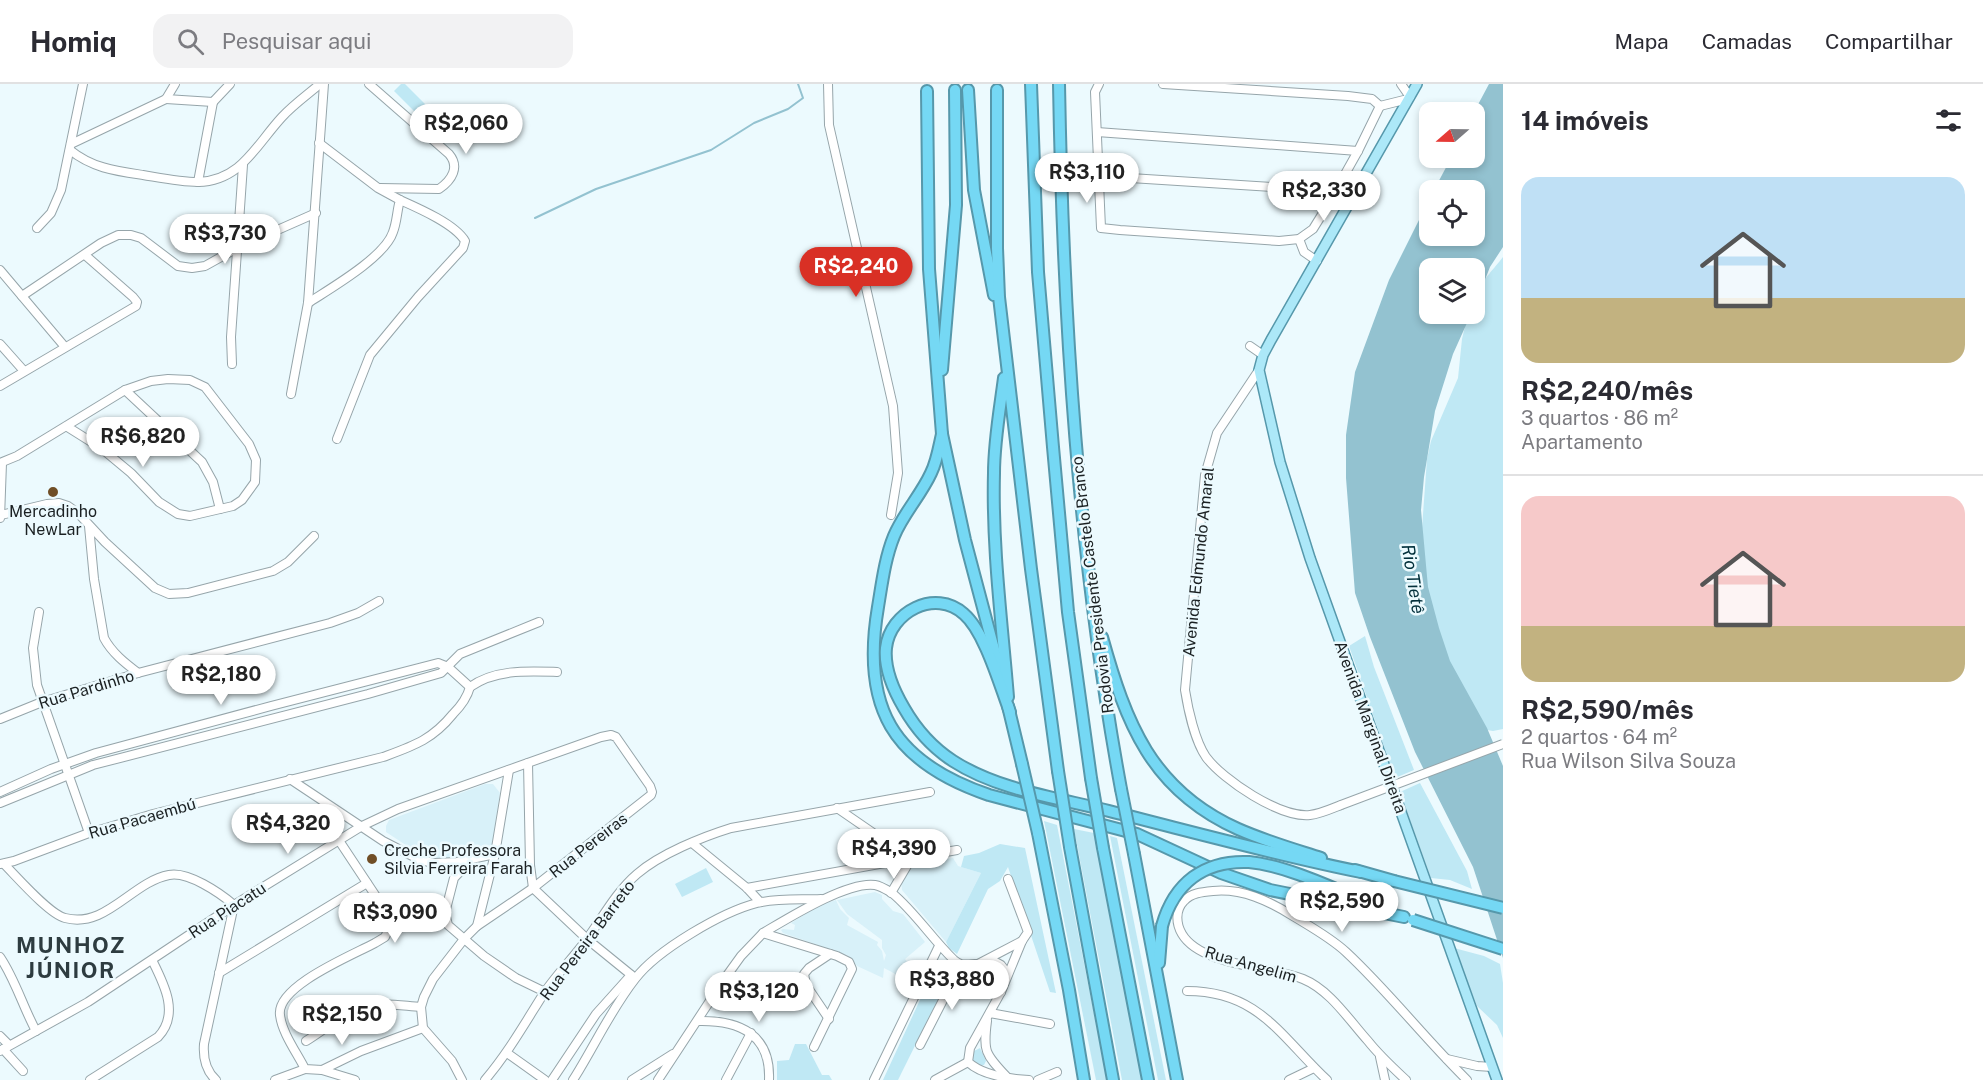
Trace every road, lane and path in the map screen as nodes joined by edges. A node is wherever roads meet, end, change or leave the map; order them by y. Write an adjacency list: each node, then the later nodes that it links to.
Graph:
1 (83, 84): 23 (street)
2 (175, 84): 18 (street)
3 (230, 84): 19 (street)
4 (322, 84): 22 (street); 25 (street)
5 (369, 84): 28 (street)
6 (828, 84): 57 (street)
7 (1030, 84): 177 (highway, Rodovia Presidente Castelo Branco, bridge)
8 (1059, 84): 62 (highway, Rodovia Presidente Castelo Branco)
9 (1099, 84): 21 (street)
10 (1163, 84): 20 (street)
11 (1401, 84): 17 (street)
12 (1417, 84): 17 (main road, Avenida Edmundo Amaral)
13 (955, 90): 51 (highway)
14 (968, 90): 44 (highway)
15 (997, 90): 44 (highway)
16 (927, 91): 51 (highway)
17 (1409, 98): 20 (street); 36 (main road, Avenida Edmundo Amaral)
18 (166, 99): 19 (street); 23 (street)
19 (213, 102): 27 (street)
20 (1380, 106): 24 (street)
21 (1097, 132): 24 (street); 26 (street)
22 (319, 143): 28 (street); 31 (street)
23 (71, 147): 27 (street); 32 (street)
24 (1358, 151): 29 (street)
25 (243, 165): 27 (street); 34 (street)
26 (1099, 176): 29 (street); 33 (street)
27 (198, 182)
28 (378, 188): 30 (street)
29 (1336, 191): 33 (street)
30 (400, 200): 39 (street); 54 (street)
31 (316, 213): 34 (street); 39 (street)
32 (37, 228)
33 (1299, 239): 36 (street)
34 (239, 247): 35 (street); 45 (street)
35 (85, 255): 38 (street); 42 (street)
36 (1317, 261): 43 (main road, Avenida Edmundo Amaral)
37 (0, 270): 38 (street)
38 (22, 296): 42 (street)
39 (308, 303): 50 (street)
40 (0, 344): 47 (street)
41 (1250, 346): 43 (street)
42 (65, 347): 47 (street)
43 (1263, 355): 46 (main road, Avenida Edmundo Amaral)
44 (1006, 356): 71 (highway); 176 (highway, bridge)
45 (232, 364)
46 (1259, 370): 74 (street, Avenida Edmundo Amaral, bridge); 146 (main road, Avenida Marginal Direita)
47 (24, 371): 48 (street)
48 (0, 386)
49 (125, 390): 52 (street); 56 (street); 56 (street)
50 (291, 394)
51 (939, 404): 53 (highway)
52 (66, 426): 55 (street); 56 (street)
53 (942, 434): 71 (highway); 104 (highway)
54 (337, 439)
55 (1, 463): 58 (street)
56 (220, 509)
57 (891, 515)
58 (0, 517): 59 (street)
59 (89, 526): 60 (street); 67 (street)
60 (315, 536)
61 (379, 601): 67 (street, Rua Pardinho)
62 (1092, 602): 94 (highway); 127 (highway, Rodovia Presidente Castelo Branco, bridge)
63 (39, 612): 69 (street)
64 (539, 622): 65 (street)
65 (448, 667): 68 (street); 70 (street); 73 (street)
66 (557, 672): 68 (street)
67 (138, 673): 69 (street, Rua Pardinho)
68 (470, 687): 79 (street, Rua Pacaembú)
69 (42, 702): 72 (street, Rua Pardinho); 76 (street)
70 (256, 710): 73 (street); 76 (street)
71 (1010, 712): 94 (highway); 121 (highway, bridge)
72 (0, 719)
73 (260, 722): 78 (street)
74 (1503, 744)
75 (528, 763): 77 (street, Rua Piacatu); 83 (street, Rua Piacatu); 97 (street)
76 (64, 764): 78 (street); 80 (street)
77 (509, 770): 85 (street, Rua Piacatu); 90 (street)
78 (68, 774): 82 (street); 86 (street)
79 (290, 779): 85 (street); 86 (street, Rua Pacaembú)
80 (0, 792)
81 (930, 792): 84 (street, Rua Pereira Barreto)
82 (0, 803)
83 (640, 804): 97 (street, Rua Pereiras)
84 (837, 807): 88 (street, Rua Pereira Barreto); 91 (street)
85 (362, 826): 87 (street, Rua Piacatu); 92 (street)
86 (89, 833): 93 (street, Rua Pacaembú)
87 (338, 839): 96 (street); 102 (street, Rua Piacatu)
88 (692, 843): 98 (street); 108 (street, Rua Pereira Barreto)
89 (957, 850): 91 (street)
90 (495, 854): 92 (street); 105 (street)
91 (911, 859): 98 (street); 99 (street)
92 (470, 860): 107 (street)
93 (2, 864): 102 (street)
94 (1365, 873): 103 (highway, bridge)
95 (1008, 879): 109 (street)
96 (367, 883): 118 (street); 148 (street)
97 (533, 888): 105 (street, Rua Pereiras); 108 (street)
98 (747, 888): 101 (street)
99 (891, 893): 100 (street); 110 (street)
100 (822, 899): 101 (street); 106 (street)
101 (760, 902): 120 (street)
102 (234, 905): 115 (street, Rua Piacatu); 118 (street)
103 (1503, 908)
104 (1409, 919): 111 (highway, bridge); 127 (highway, bridge)
105 (477, 926): 107 (street, Rua Pereiras)
106 (762, 933): 112 (street); 131 (street)
107 (464, 939): 123 (street); 125 (street, Rua Pereiras)
108 (587, 939): 120 (street); 123 (street, Rua Pereira Barreto)
109 (1022, 941): 114 (street); 119 (street)
110 (939, 946): 117 (street); 170 (street)
111 (1503, 949)
112 (830, 954): 129 (street); 129 (street)
113 (0, 957): 134 (street)
114 (990, 959): 116 (street); 119 (street)
115 (152, 960): 134 (street, Rua Piacatu); 151 (street)
116 (978, 964): 117 (street); 124 (street)
117 (961, 965): 138 (street)
118 (219, 973): 158 (street)
119 (1008, 974): 124 (street)
120 (633, 976): 126 (street); 130 (street)
121 (1069, 990): 174 (highway); 175 (highway)
122 (1187, 991): 147 (street)
123 (545, 992): 141 (street, Rua Pereira Barreto)
124 (1001, 992): 128 (street)
125 (421, 1007): 133 (street); 137 (street)
126 (596, 1014): 130 (street); 164 (street)
127 (1163, 1014): 178 (highway, Rodovia Presidente Castelo Branco)
128 (989, 1016): 132 (street); 145 (street); 155 (street)
129 (829, 1018): 139 (street)
130 (606, 1021): 165 (street)
131 (698, 1021): 135 (street); 143 (street)
132 (1050, 1024)
133 (423, 1028): 149 (street); 161 (street)
134 (36, 1031): 140 (street, Rua Piacatu)
135 (751, 1033): 168 (street); 169 (street)
136 (0, 1036): 140 (street)
137 (306, 1041)
138 (920, 1045)
139 (814, 1047)
140 (4, 1048): 150 (street)
141 (507, 1053): 153 (street, Rua Pereira Barreto); 163 (street)
142 (1378, 1053): 144 (street, Rua Angelim); 154 (street, Rua Angelim); 181 (street)
143 (675, 1054): 166 (street); 167 (street)
144 (1446, 1059): 146 (street); 182 (street)
145 (968, 1062): 155 (street); 171 (street)
146 (1492, 1067): 183 (main road, Avenida Marginal Direita)
147 (1314, 1068): 179 (street); 180 (street)
148 (305, 1069): 149 (street); 159 (street)
149 (322, 1070): 160 (street)
150 (23, 1071)
151 (102, 1072): 156 (street); 157 (street)
152 (1057, 1072): 173 (street)
153 (487, 1077): 162 (street)
154 (1400, 1078)
155 (1009, 1079): 172 (street)
156 (90, 1080)
157 (109, 1080)
158 (216, 1080)
159 (275, 1080)
160 (355, 1080)
161 (462, 1080)
162 (498, 1080)
163 (545, 1080)
164 (552, 1080)
165 (573, 1080)
166 (632, 1080)
167 (658, 1080)
168 (726, 1080)
169 (769, 1080)
170 (874, 1080)
171 (935, 1080)
172 (1029, 1080)
173 (1038, 1080)
174 (1084, 1080)
175 (1090, 1080)
176 (1113, 1080)
177 (1148, 1080)
178 (1177, 1080)
179 (1289, 1080)
180 (1327, 1080)
181 (1385, 1080)
182 (1467, 1080)
183 (1497, 1080)

